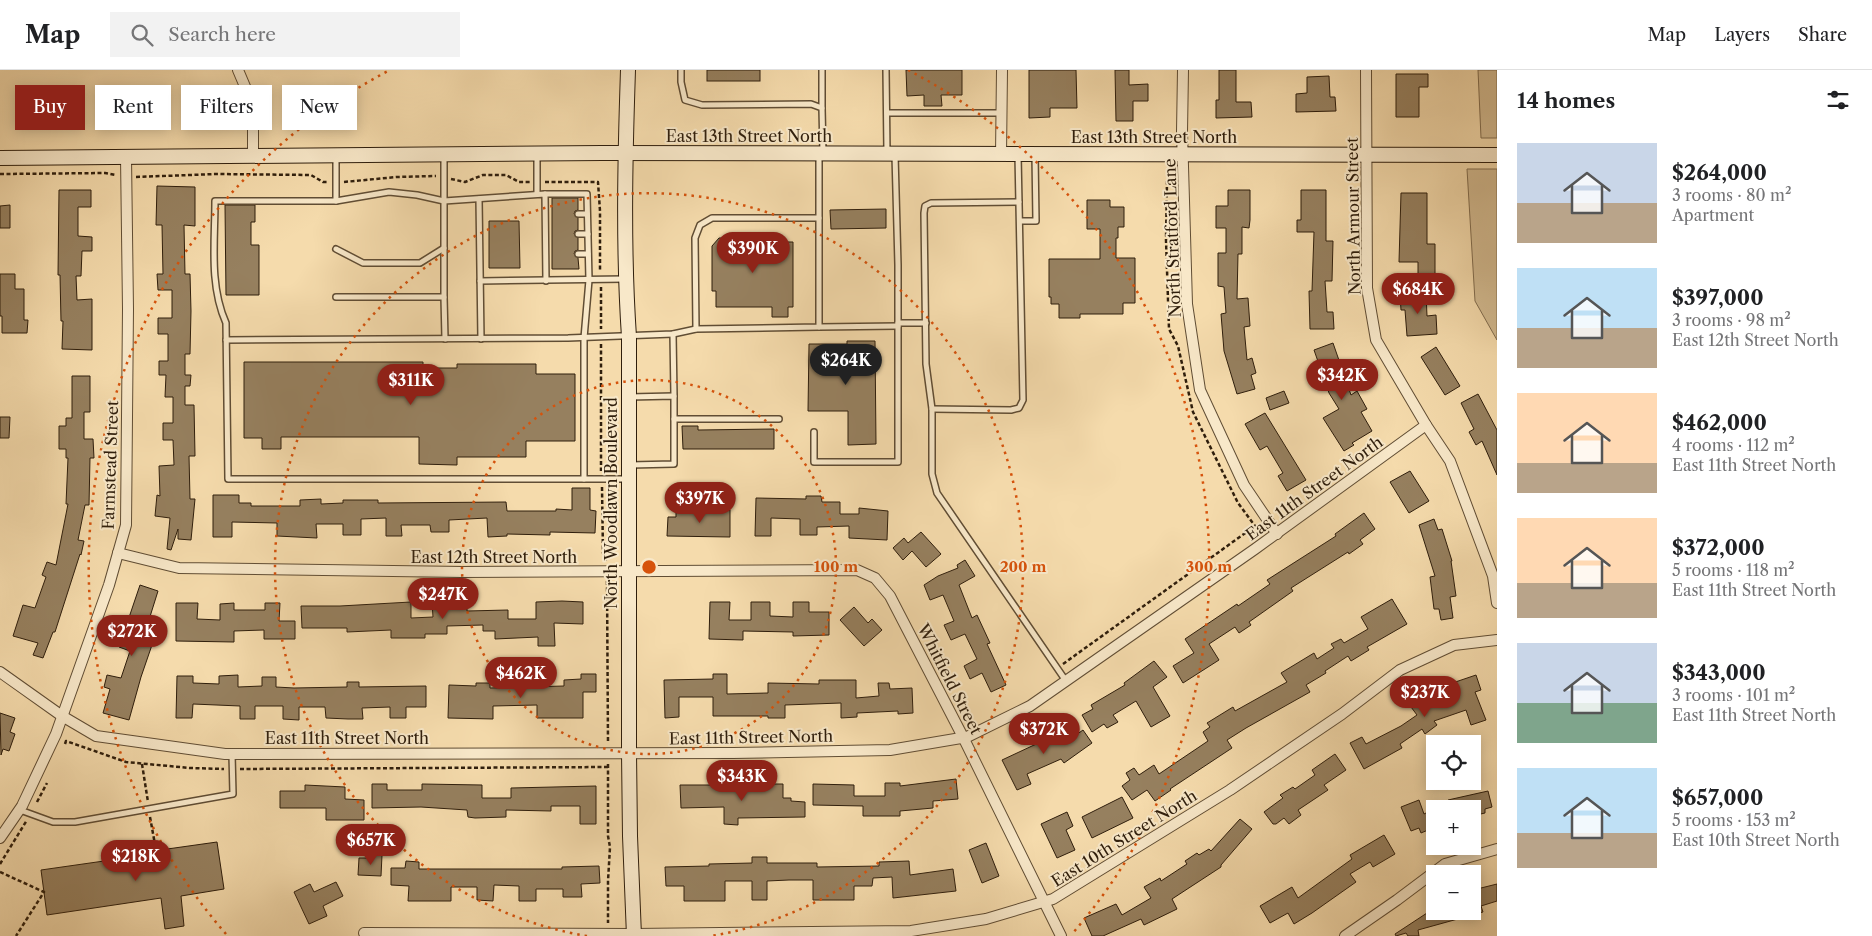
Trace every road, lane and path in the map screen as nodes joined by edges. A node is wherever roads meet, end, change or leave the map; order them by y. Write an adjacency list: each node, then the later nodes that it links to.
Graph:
1 (238, 70): 24 (street)
2 (628, 70): 12 (main road, North Woodlawn Boulevard)
3 (681, 70): 9 (lane)
4 (822, 70): 9 (lane)
5 (886, 70): 10 (lane)
6 (1002, 70): 11 (street)
7 (1183, 70): 21 (street, North Stratford Lane)
8 (1366, 70): 22 (street, North Armour Street)
9 (822, 108): 14 (lane)
10 (887, 113): 11 (lane); 15 (lane)
11 (1002, 113): 20 (street)
12 (625, 153): 13 (main road, East 13th Street North); 14 (main road, East 13th Street North); 56 (main road, North Woodlawn Boulevard)
13 (537, 154): 19 (main road, East 13th Street North); 32 (lane)
14 (821, 154): 15 (main road, East 13th Street North); 44 (lane)
15 (891, 154): 20 (main road, East 13th Street North); 63 (lane)
16 (1018, 154): 17 (main road, East 13th Street North); 20 (main road, East 13th Street North); 39 (lane)
17 (1035, 154): 21 (main road, East 13th Street North); 45 (lane)
18 (336, 155): 19 (main road, East 13th Street North); 24 (main road, East 13th Street North); 31 (lane)
19 (444, 155): 29 (lane)
20 (1001, 155)
21 (1184, 155): 22 (main road, East 13th Street North); 81 (street, North Stratford Lane)
22 (1367, 155): 23 (main road, East 13th Street North); 77 (street, North Armour Street)
23 (1497, 155)
24 (253, 156): 25 (main road, East 13th Street North)
25 (126, 157): 26 (main road, East 13th Street North); 28 (street, Farmstead Street)
26 (0, 158)
27 (0, 174): 28 (path)
28 (126, 176): 31 (path); 82 (street, Farmstead Street)
29 (444, 178): 31 (path); 32 (path); 38 (lane)
30 (1167, 181): 87 (path)
31 (336, 182): 37 (lane)
32 (537, 182): 33 (path); 34 (lane)
33 (598, 182)
34 (537, 194): 35 (lane); 36 (lane)
35 (545, 194): 42 (lane); 43 (lane)
36 (479, 198): 38 (lane); 58 (lane)
37 (336, 201): 38 (lane); 71 (lane)
38 (444, 201): 50 (lane)
39 (1019, 202): 45 (lane); 62 (lane)
40 (552, 214): 43 (lane)
41 (578, 214): 42 (lane)
42 (587, 214): 47 (lane)
43 (545, 215): 48 (lane)
44 (819, 218): 64 (lane); 65 (lane)
45 (1020, 221): 74 (lane)
46 (578, 234): 47 (lane)
47 (588, 234): 55 (lane)
48 (545, 235): 49 (lane); 52 (lane)
49 (552, 235)
50 (444, 248): 51 (lane); 61 (lane)
51 (336, 249)
52 (546, 254): 53 (lane); 59 (lane)
53 (552, 254)
54 (578, 254): 55 (lane)
55 (588, 254): 57 (lane)
56 (625, 279): 57 (lane); 67 (main road, North Woodlawn Boulevard)
57 (589, 280): 59 (lane); 68 (lane)
58 (480, 281): 59 (lane); 70 (lane)
59 (546, 281)
60 (336, 297): 61 (lane)
61 (444, 297): 69 (lane)
62 (926, 323): 63 (lane); 74 (lane)
63 (898, 325): 64 (lane); 78 (lane)
64 (819, 327): 65 (lane)
65 (696, 329): 66 (lane)
66 (673, 334): 67 (lane); 72 (lane)
67 (629, 337): 68 (lane); 73 (main road, North Woodlawn Boulevard)
68 (584, 338): 70 (lane); 80 (lane)
69 (445, 339): 70 (lane); 71 (lane)
70 (481, 339)
71 (226, 340): 80 (lane)
72 (674, 396): 73 (lane); 75 (lane)
73 (629, 397): 79 (main road, North Woodlawn Boulevard)
74 (932, 409): 87 (lane)
75 (674, 419): 76 (lane); 79 (lane)
76 (779, 419)
77 (1426, 424): 81 (street, East 11th Street North); 85 (street, North Armour Street)
78 (814, 432)
79 (628, 472): 80 (lane); 83 (main road, North Woodlawn Boulevard)
80 (584, 479)
81 (1277, 534): 89 (street, East 11th Street North)
82 (118, 553): 83 (street, East 12th Street North); 90 (street, Farmstead Street)
83 (628, 572): 84 (street, East 12th Street North); 93 (main road, North Woodlawn Boulevard)
84 (871, 576): 91 (street, Whitfield Street)
85 (1497, 603)
86 (1497, 640): 104 (street, East 10th Street North)
87 (1057, 668): 89 (lane)
88 (0, 672): 90 (street, East 11th Street North)
89 (1066, 681): 91 (street, East 11th Street North)
90 (62, 716): 94 (street, East 11th Street North); 98 (street, Farmstead Street)
91 (963, 737): 93 (street, East 11th Street North); 104 (street, Whitfield Street)
92 (62, 750): 96 (path)
93 (629, 753): 94 (street, East 11th Street North); 106 (main road, North Woodlawn Boulevard)
94 (232, 754): 96 (lane)
95 (608, 768): 96 (path)
96 (232, 769): 99 (lane)
97 (50, 775): 99 (path)
98 (20, 810): 99 (lane); 100 (street, Farmstead Street)
99 (31, 814): 102 (path)
100 (0, 838)
101 (1497, 849): 109 (street)
102 (0, 864)
103 (0, 872): 107 (path)
104 (1044, 901): 106 (street, East 10th Street North); 108 (street, Whitfield Street)
105 (364, 933): 106 (street, East 10th Street North)
106 (634, 935)
107 (16, 936)
108 (1061, 936)
109 (1345, 936)

